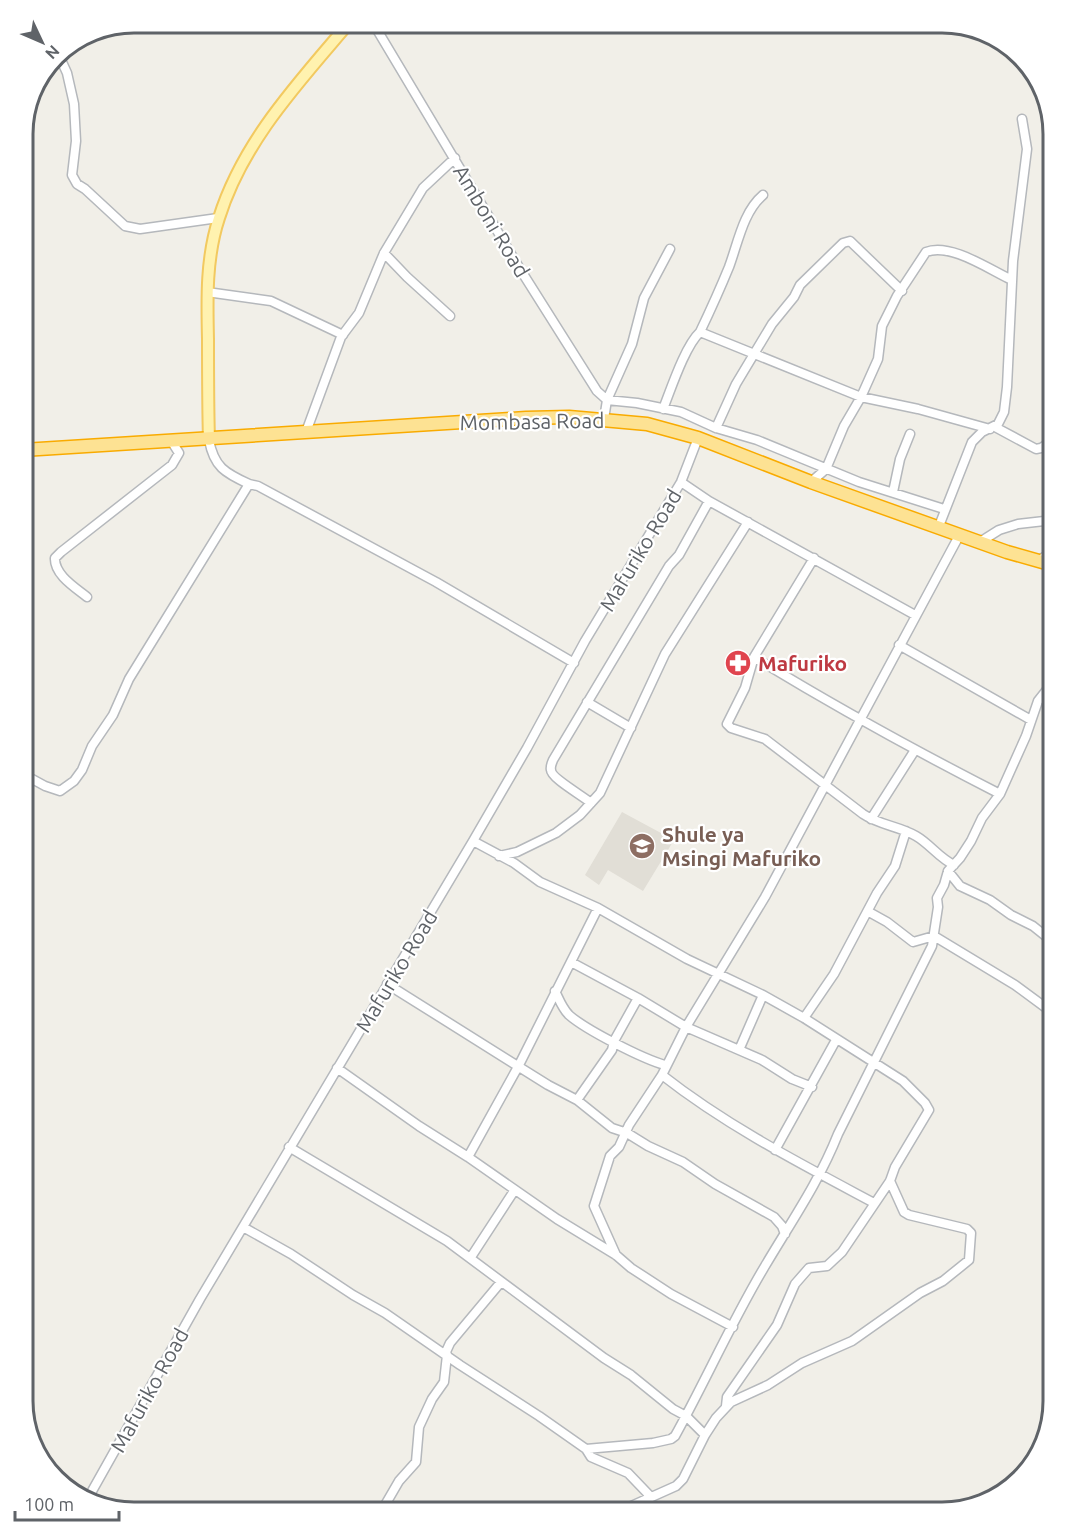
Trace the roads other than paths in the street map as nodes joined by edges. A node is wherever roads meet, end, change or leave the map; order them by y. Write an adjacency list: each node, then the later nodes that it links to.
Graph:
1 (341, 33): 7 (main road)
2 (380, 33): 5 (street, Amboni Road)
3 (67, 72): 7 (street)
4 (1022, 118): 10 (street)
5 (455, 158): 9 (street); 18 (street, Amboni Road)
6 (762, 195): 14 (street)
7 (218, 218): 12 (main road)
8 (670, 249): 18 (street)
9 (384, 253): 13 (street); 15 (street)
10 (1012, 280): 11 (street); 22 (street)
11 (902, 291): 16 (street); 17 (street)
12 (207, 292): 15 (street); 26 (main road)
13 (450, 316)
14 (700, 332): 16 (street); 19 (street)
15 (343, 335): 23 (street)
16 (753, 354): 17 (street); 21 (street)
17 (861, 397): 22 (street); 30 (street)
18 (607, 400): 19 (street); 20 (street)
19 (663, 409): 21 (street)
20 (604, 419): 23 (highway, Mombasa Road); 25 (highway, Mombasa Road)
21 (716, 428): 30 (street)
22 (993, 428): 28 (street); 36 (street)
23 (306, 432): 26 (highway, Mombasa Road)
24 (910, 434): 34 (street)
25 (698, 438): 31 (street, Mafuriko Road); 32 (highway, Mombasa Road)
26 (209, 440): 27 (highway, Mombasa Road); 33 (street)
27 (172, 442): 29 (highway, Mombasa Road); 46 (street)
28 (1043, 447)
29 (33, 449)
30 (826, 469): 32 (street); 34 (street)
31 (681, 482): 35 (street); 50 (street, Mafuriko Road)
32 (812, 482): 39 (highway, Mombasa Road)
33 (249, 484): 50 (street); 57 (street)
34 (893, 492): 36 (street)
35 (710, 501): 38 (street); 52 (street)
36 (944, 509): 39 (street)
37 (1043, 521): 41 (street)
38 (748, 522): 42 (street); 55 (street)
39 (939, 526): 40 (highway, Mombasa Road)
40 (960, 534): 41 (highway, Mombasa Road); 47 (street)
41 (980, 542): 44 (highway, Mombasa Road)
42 (814, 558): 47 (street); 49 (street)
43 (1043, 558): 44 (street)
44 (1038, 561): 45 (highway, Mombasa Road)
45 (1043, 562)
46 (87, 597)
47 (915, 615): 48 (street)
48 (899, 645): 53 (street); 54 (street)
49 (754, 657): 53 (street); 58 (street)
50 (574, 663): 63 (street, Mafuriko Road)
51 (1043, 695): 54 (street)
52 (587, 702): 55 (street); 60 (street)
53 (860, 718): 56 (street); 58 (street)
54 (1031, 720): 59 (street)
55 (630, 728): 60 (street)
56 (915, 750): 59 (street); 61 (street)
57 (33, 779)
58 (824, 784): 61 (street); 71 (street)
59 (1000, 794): 65 (street)
60 (591, 803): 64 (street)
61 (871, 819): 62 (street)
62 (906, 831): 65 (street); 67 (street)
63 (473, 841): 64 (street); 72 (street, Mafuriko Road)
64 (499, 856): 66 (street)
65 (951, 868): 68 (street); 69 (street)
66 (598, 908): 70 (street); 71 (street)
67 (869, 912): 69 (street); 77 (street)
68 (1043, 934)
69 (934, 936): 76 (street); 82 (street)
70 (571, 962): 73 (street); 75 (street)
71 (718, 974): 74 (street); 78 (street)
72 (387, 984): 83 (street); 85 (street, Mafuriko Road)
73 (555, 991): 80 (street); 83 (street)
74 (763, 995): 77 (street); 81 (street)
75 (638, 998): 78 (street); 80 (street)
76 (1043, 1006)
77 (804, 1018): 79 (street)
78 (686, 1027): 81 (street); 84 (street)
79 (836, 1040): 82 (street); 87 (street)
80 (614, 1041): 84 (street); 88 (street)
81 (739, 1050): 87 (street)
82 (875, 1063): 93 (street); 94 (street)
83 (519, 1065): 88 (street); 92 (street)
84 (665, 1065): 86 (street)
85 (337, 1068): 90 (street, Mafuriko Road); 92 (street)
86 (662, 1075): 89 (street); 91 (street)
87 (812, 1087): 91 (street)
88 (577, 1100): 89 (street)
89 (627, 1133): 98 (street); 99 (street)
90 (289, 1147): 97 (street, Mafuriko Road); 100 (street)
91 (775, 1150): 93 (street)
92 (468, 1156): 95 (street)
93 (819, 1175): 96 (street); 98 (street)
94 (890, 1181): 96 (street); 104 (street)
95 (514, 1191): 99 (street); 100 (street)
96 (874, 1203): 104 (street)
97 (243, 1227): 103 (street); 108 (street, Mafuriko Road)
98 (785, 1234): 102 (street)
99 (616, 1255): 102 (street)
100 (471, 1257): 101 (street)
101 (501, 1282): 103 (street); 105 (street)
102 (733, 1328): 105 (street)
103 (446, 1354): 107 (street); 110 (street)
104 (726, 1406): 106 (street)
105 (686, 1416): 106 (street); 107 (street)
106 (705, 1435): 109 (street)
107 (586, 1449): 109 (street)
108 (91, 1493)
109 (651, 1497): 111 (street)
110 (387, 1502)
111 (640, 1502)

